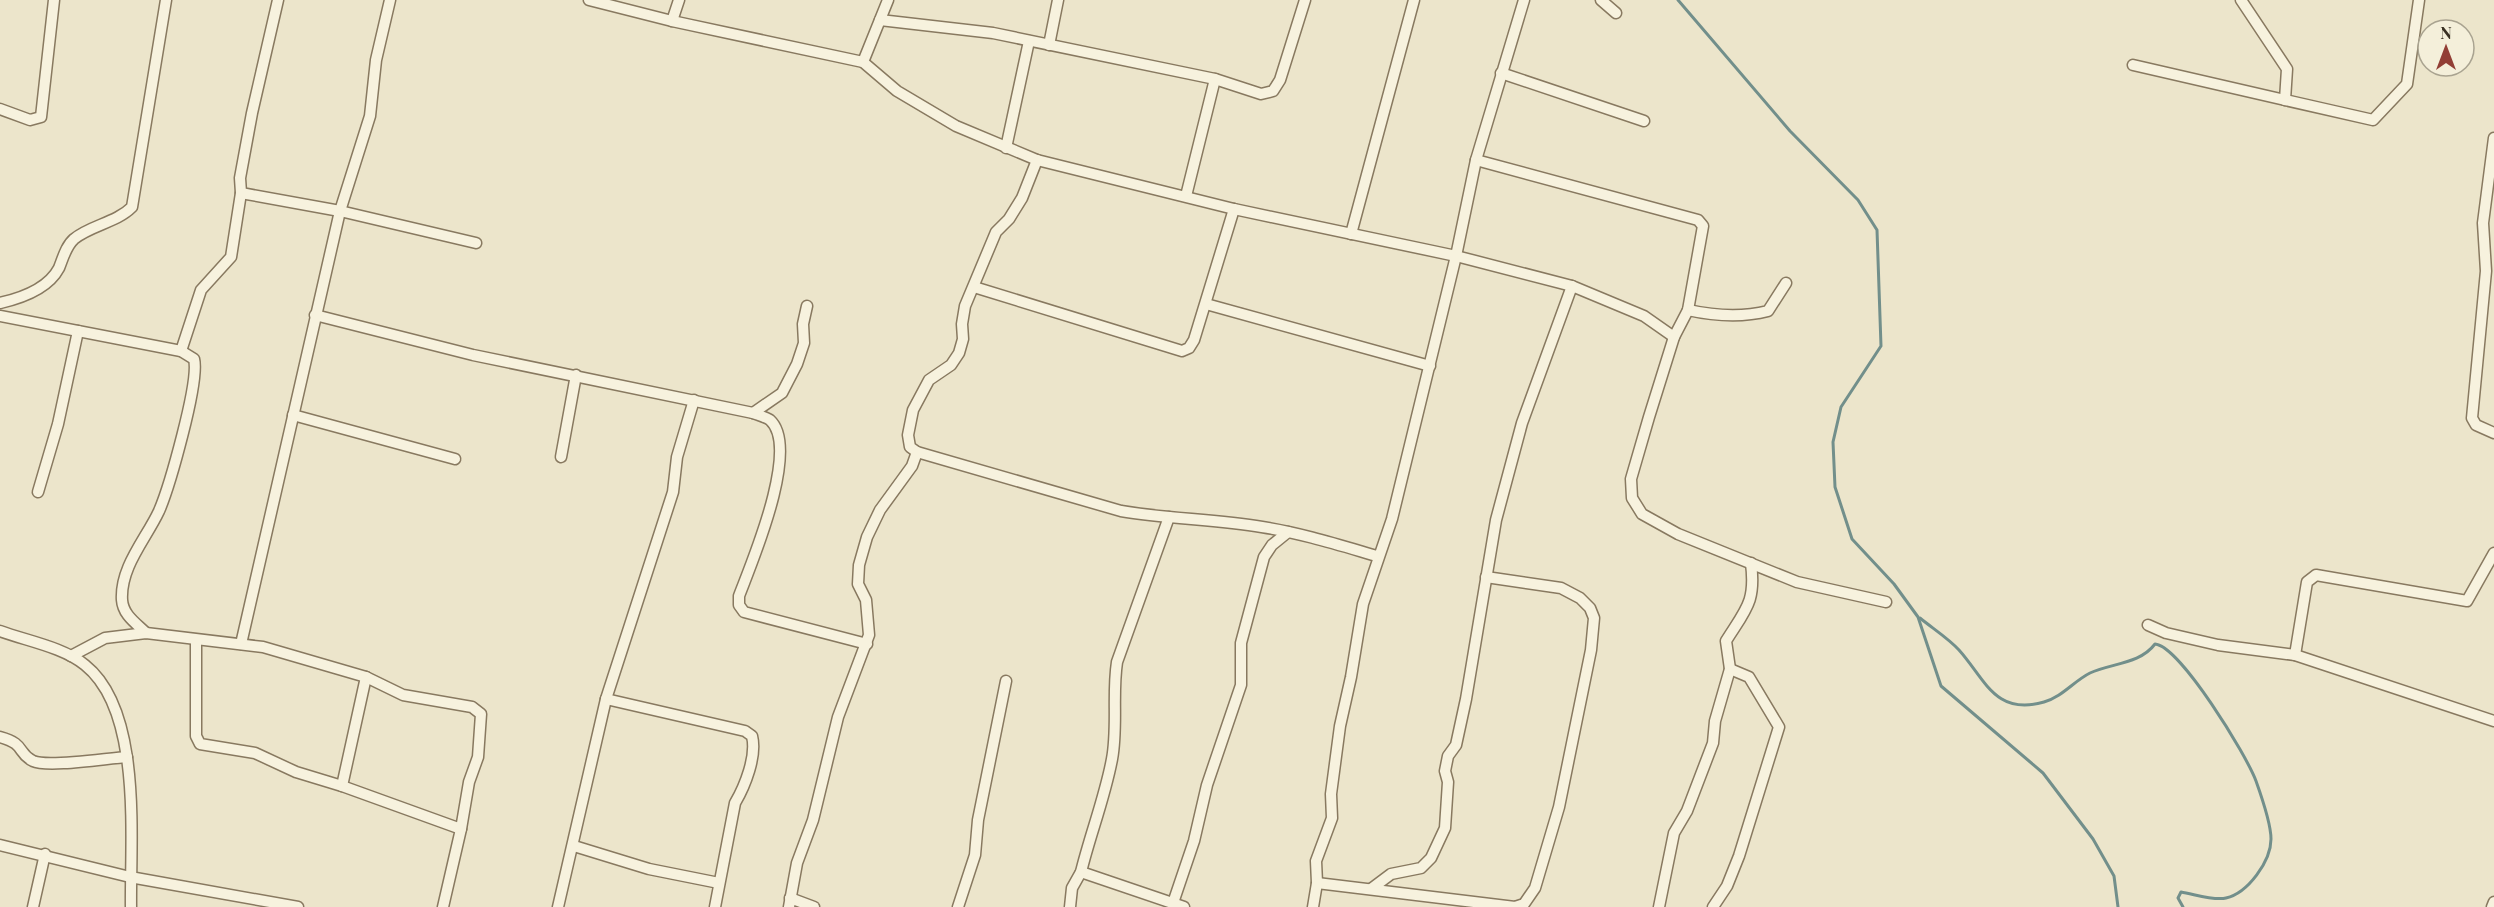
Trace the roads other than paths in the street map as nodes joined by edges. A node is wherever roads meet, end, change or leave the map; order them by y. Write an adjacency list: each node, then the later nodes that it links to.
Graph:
1 (54, 0): 25 (street)
2 (166, 0): 42 (street)
3 (278, 0): 31 (street)
4 (390, 0): 34 (street)
5 (589, 0): 17 (street)
6 (679, 0): 17 (street)
7 (888, 0): 16 (street)
8 (1058, 0): 19 (street)
9 (1305, 0): 23 (street)
10 (1414, 0): 36 (street)
11 (1524, 0): 22 (street)
12 (1601, 0): 15 (street)
13 (2241, 0): 24 (street)
14 (2419, 0): 24 (street)
15 (1616, 13)
16 (880, 20): 18 (street); 20 (street)
17 (672, 21): 20 (street)
18 (1029, 41): 19 (street); 28 (street)
19 (1049, 45): 23 (street)
20 (863, 62): 28 (street)
21 (2133, 65): 24 (street)
22 (1501, 74): 26 (street); 30 (street)
23 (1215, 79): 32 (street)
24 (2285, 100)
25 (0, 110)
26 (1644, 121)
27 (2494, 138): 35 (street)
28 (1006, 148): 29 (street)
29 (1037, 160): 32 (street); 41 (street)
30 (1476, 160): 38 (street); 45 (street)
31 (241, 194): 34 (street); 51 (street)
32 (1186, 196): 33 (street)
33 (1234, 209): 36 (street); 43 (street)
34 (340, 211): 37 (street); 46 (street)
35 (2488, 224): 48 (street)
36 (1351, 234): 38 (street)
37 (476, 243)
38 (1456, 256): 40 (street); 52 (street)
39 (1786, 283): 45 (street)
40 (1572, 286): 50 (street); 67 (street)
41 (974, 287): 43 (street); 58 (street)
42 (0, 303)
43 (1206, 304): 52 (street)
44 (807, 306): 55 (street)
45 (1688, 310): 50 (street)
46 (315, 315): 53 (street); 56 (street)
47 (0, 316): 49 (street)
48 (2489, 321): 57 (street)
49 (78, 331): 51 (street); 61 (street)
50 (1674, 337): 66 (street)
51 (181, 351): 71 (street)
52 (1430, 366): 65 (street)
53 (576, 375): 54 (street); 59 (street)
54 (694, 400): 55 (street); 80 (street)
55 (753, 413): 74 (street)
56 (292, 415): 60 (street); 73 (street)
57 (2494, 433)
58 (917, 452): 62 (street); 74 (street)
59 (561, 457)
60 (455, 459)
61 (38, 492)
62 (1169, 517): 63 (street); 89 (street)
63 (1288, 532): 65 (street); 96 (street)
64 (2494, 553): 75 (street)
65 (1377, 556): 92 (street)
66 (1751, 564): 68 (street); 77 (street)
67 (1486, 577): 93 (street); 93 (street)
68 (1886, 602)
69 (2148, 625): 75 (street)
70 (0, 631): 76 (street)
71 (146, 633): 72 (street); 76 (street)
72 (196, 641): 73 (street); 84 (street)
73 (241, 644): 78 (street)
74 (867, 644): 95 (street)
75 (2295, 655): 81 (street)
76 (70, 656): 83 (street)
77 (1730, 669): 109 (street); 110 (street)
78 (366, 677): 84 (street); 85 (street)
79 (1006, 681): 105 (street)
80 (606, 699): 87 (street); 91 (street)
81 (2494, 721)
82 (0, 737): 83 (street)
83 (127, 757): 90 (street)
84 (342, 786): 85 (street)
85 (461, 829): 101 (street)
86 (0, 845): 88 (street)
87 (574, 846): 91 (street); 102 (street)
88 (45, 854): 90 (street); 98 (street)
89 (1081, 872): 96 (street); 106 (street)
90 (130, 877): 97 (street); 99 (street)
91 (719, 883): 103 (street)
92 (1317, 883): 93 (street); 108 (street)
93 (1371, 889)
94 (2494, 902): 111 (street)
95 (790, 903): 104 (street)
96 (1173, 903): 107 (street)
97 (279, 906): 100 (street)
98 (33, 907)
99 (131, 907)
100 (298, 907)
101 (443, 907)
102 (558, 907)
103 (715, 907)
104 (814, 907)
105 (958, 907)
106 (1070, 907)
107 (1184, 907)
108 (1313, 907)
109 (1659, 907)
110 (1713, 907)
111 (2492, 907)

